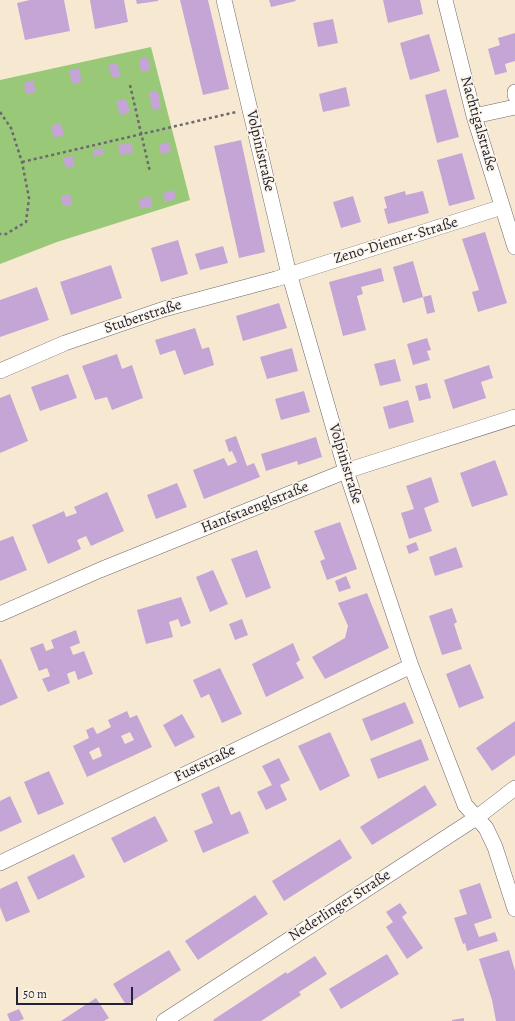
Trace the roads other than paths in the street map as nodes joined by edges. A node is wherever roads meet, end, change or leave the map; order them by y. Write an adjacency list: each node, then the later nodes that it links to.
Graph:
1 (224, 0): 7 (street, Volpinistraße)
2 (445, 0): 4 (street, Nachtigalstraße)
3 (515, 107): 4 (street)
4 (474, 116): 5 (street, Nachtigalstraße)
5 (502, 207): 6 (street, Nachtigalstraße); 7 (street, Zeno-Diemer-Straße)
6 (515, 248)
7 (289, 274): 8 (street, Stuberstraße); 10 (street, Volpinistraße)
8 (0, 371)
9 (515, 416): 10 (street, Hanfstaenglstraße)
10 (346, 471): 11 (street, Hanfstaenglstraße); 12 (street, Volpinistraße)
11 (0, 614)
12 (411, 666): 14 (street, Volpinistraße); 15 (street, Fuststraße)
13 (515, 788): 14 (street, Nederlinger Straße)
14 (476, 818): 16 (street, Volpinistraße); 17 (street, Nederlinger Straße)
15 (0, 863)
16 (515, 909)
17 (164, 1021)

